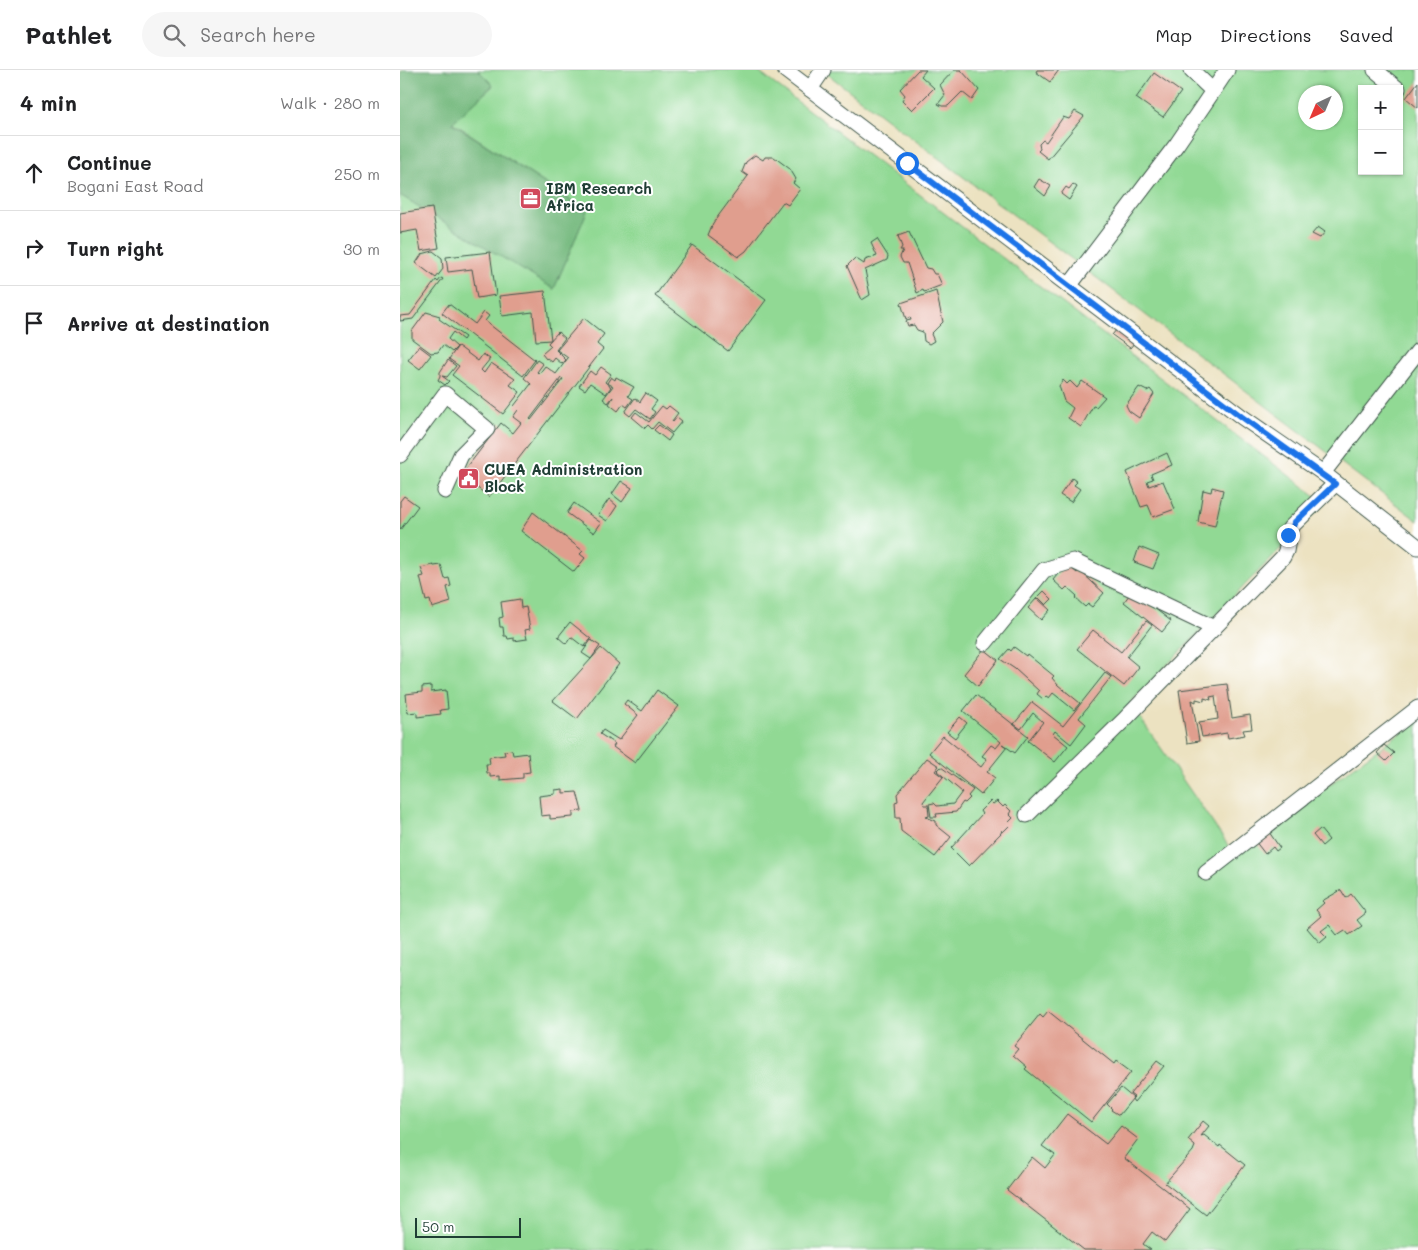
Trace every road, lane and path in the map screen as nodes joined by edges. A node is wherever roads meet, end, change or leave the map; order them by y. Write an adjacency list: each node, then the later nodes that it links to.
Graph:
1 (785, 70): 7 (street)
2 (823, 70): 7 (street)
3 (1191, 70): 8 (street)
4 (1227, 70): 8 (street)
5 (1375, 70): 6 (street)
6 (1394, 85)
7 (810, 89): 9 (street)
8 (1213, 92): 9 (street)
9 (1069, 286): 12 (street)
10 (1418, 351): 12 (street)
11 (400, 455): 14 (street)
12 (1323, 473): 13 (street)
13 (1335, 484): 15 (street); 16 (street)
14 (444, 491)
15 (1418, 547)
16 (1214, 628): 17 (street); 19 (street)
17 (985, 643)
18 (1418, 708): 20 (street)
19 (1027, 815)
20 (1206, 874)

